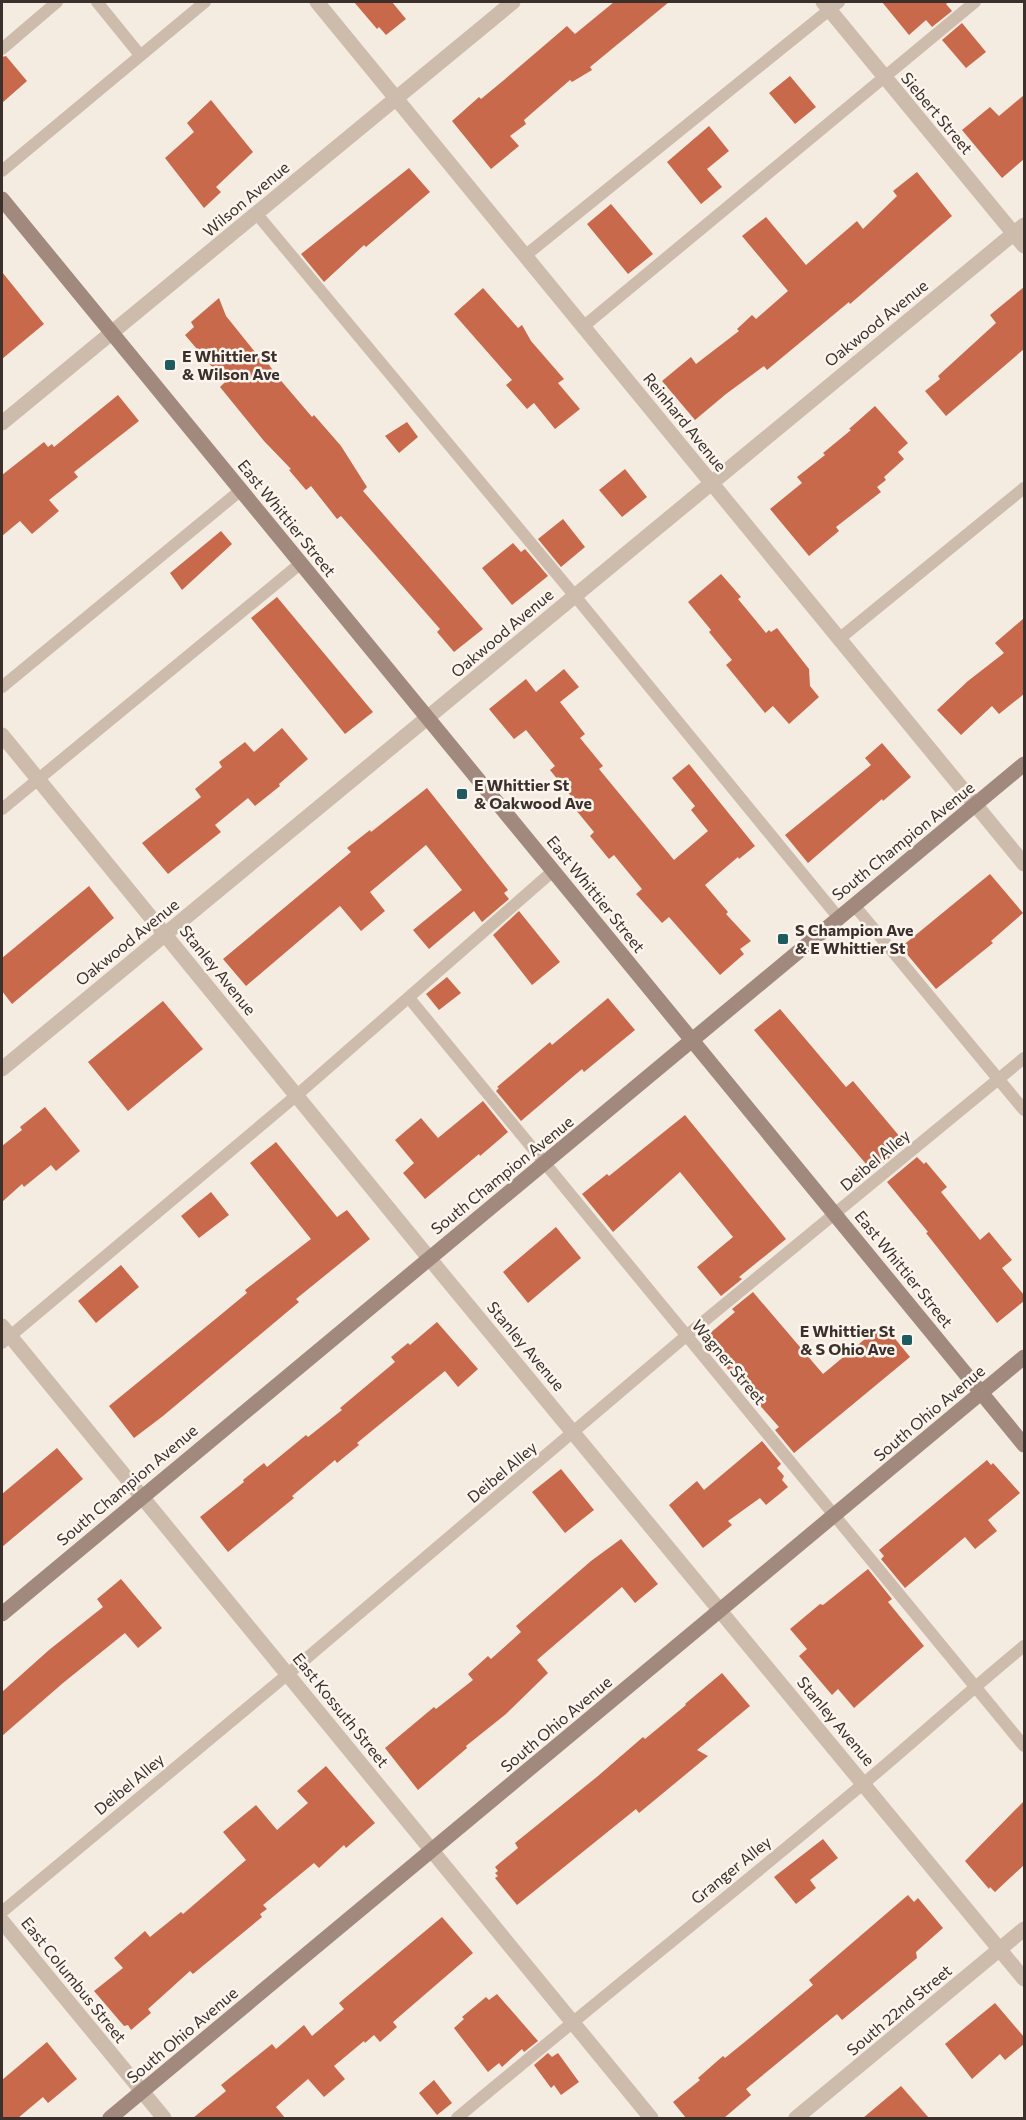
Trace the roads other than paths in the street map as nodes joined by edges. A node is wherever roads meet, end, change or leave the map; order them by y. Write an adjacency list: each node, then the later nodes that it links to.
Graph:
1 (57, 2): 8 (lane)
2 (97, 2): 9 (lane)
3 (205, 2): 9 (lane)
4 (317, 2): 11 (street, Reinhard Avenue)
5 (513, 2): 11 (street, Wilson Avenue)
6 (975, 2): 10 (lane)
7 (831, 4): 10 (street, Siebert Street); 17 (lane)
8 (2, 49)
9 (140, 55): 12 (lane)
10 (883, 76): 15 (street, Siebert Street); 18 (lane)
11 (397, 97): 14 (street, Wilson Avenue); 17 (street, Reinhard Avenue)
12 (2, 171)
13 (2, 199): 19 (street, East Whittier Street)
14 (256, 213): 19 (street, Wilson Avenue); 25 (lane)
15 (1019, 229): 16 (street, Siebert Street); 21 (street, Oakwood Avenue)
16 (1024, 246)
17 (526, 255): 18 (street, Reinhard Avenue)
18 (584, 326): 21 (street, Reinhard Avenue)
19 (113, 333): 20 (street, Wilson Avenue); 23 (street, East Whittier Street)
20 (2, 423)
21 (711, 482): 25 (street, Oakwood Avenue); 26 (street, Reinhard Avenue)
22 (1024, 488): 26 (lane)
23 (241, 490): 24 (street, East Whittier Street); 27 (lane)
24 (301, 563): 28 (street, East Whittier Street); 31 (lane)
25 (575, 596): 28 (street, Oakwood Avenue); 37 (lane)
26 (839, 639): 32 (street, Reinhard Avenue)
27 (2, 687)
28 (428, 718): 35 (street, East Whittier Street); 38 (street, Oakwood Avenue)
29 (2, 735): 31 (street, Stanley Avenue)
30 (1024, 764): 32 (street, South Champion Avenue)
31 (38, 779): 33 (lane); 38 (street, Stanley Avenue)
32 (975, 804): 34 (street, Reinhard Avenue); 36 (street, South Champion Avenue)
33 (2, 809)
34 (1024, 864)
35 (554, 871): 39 (lane); 40 (street, East Whittier Street)
36 (854, 904): 37 (street, South Champion Avenue); 43 (lane)
37 (838, 917): 40 (street, South Champion Avenue)
38 (166, 934): 42 (street, Oakwood Avenue); 44 (street, Stanley Avenue)
39 (409, 998): 44 (lane); 46 (lane, Wagner Street)
40 (693, 1040): 46 (street, South Champion Avenue); 47 (street, East Whittier Street)
41 (1024, 1058): 43 (lane, Deibel Alley)
42 (2, 1069)
43 (999, 1079): 45 (lane); 47 (lane, Deibel Alley)
44 (297, 1095): 48 (street, Stanley Avenue); 49 (lane)
45 (1024, 1110)
46 (545, 1164): 48 (street, South Champion Avenue); 50 (lane, Wagner Street)
47 (835, 1214): 50 (lane, Deibel Alley); 52 (street, East Whittier Street)
48 (429, 1258): 53 (street, Stanley Avenue); 55 (street, South Champion Avenue)
49 (4, 1335): 55 (street, East Kossuth Street)
50 (686, 1336): 53 (lane, Deibel Alley); 56 (lane, Wagner Street)
51 (1024, 1357): 52 (street, South Ohio Avenue)
52 (982, 1393): 54 (street, East Whittier Street); 56 (street, South Ohio Avenue)
53 (574, 1433): 57 (street, Stanley Avenue); 60 (lane, Deibel Alley)
54 (1024, 1445)
55 (142, 1496): 58 (street, South Champion Avenue); 60 (street, East Kossuth Street)
56 (834, 1515): 57 (street, South Ohio Avenue); 61 (lane, Wagner Street)
57 (721, 1610): 63 (street, Stanley Avenue); 64 (street, South Ohio Avenue)
58 (2, 1614)
59 (1024, 1646): 61 (lane, Granger Alley)
60 (288, 1674): 64 (street, East Kossuth Street); 65 (lane, Deibel Alley)
61 (975, 1686): 62 (lane, Wagner Street); 63 (lane, Granger Alley)
62 (1024, 1746)
63 (864, 1783): 68 (street, Stanley Avenue); 70 (lane, Granger Alley)
64 (432, 1850): 70 (street, East Kossuth Street); 71 (street, South Ohio Avenue)
65 (2, 1912)
66 (2, 1921): 71 (street, East Columbus Street)
67 (1024, 1929): 68 (street, South 22nd Street)
68 (1000, 1950): 69 (street, Stanley Avenue); 76 (street, South 22nd Street)
69 (1024, 1979)
70 (572, 2021): 74 (lane, Granger Alley); 75 (street, East Kossuth Street)
71 (142, 2092): 72 (street, South Ohio Avenue); 73 (street, East Columbus Street)
72 (110, 2118)
73 (164, 2118)
74 (457, 2118)
75 (651, 2118)
76 (796, 2118)

